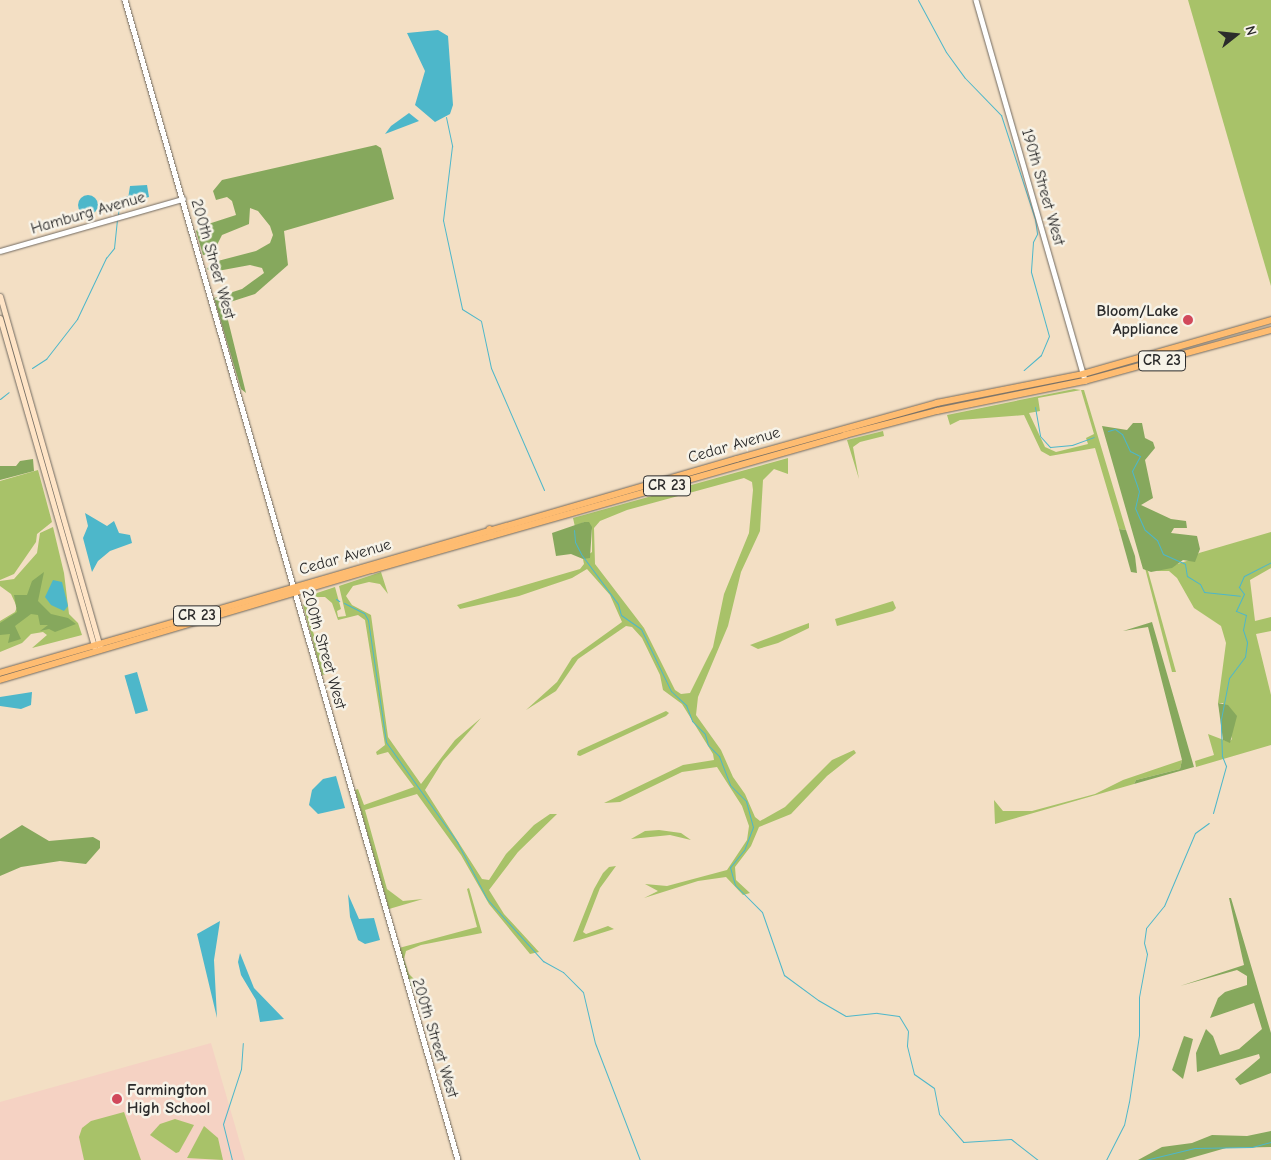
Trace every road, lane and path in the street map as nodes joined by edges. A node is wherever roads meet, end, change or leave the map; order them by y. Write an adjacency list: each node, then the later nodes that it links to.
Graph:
1 (124, 0): 3 (street, 200th Street West)
2 (976, 0): 9 (street, 190th Street West)
3 (182, 199): 4 (street, Hamburg Avenue); 13 (street, 200th Street West)
4 (0, 251)
5 (0, 296): 15 (main road)
6 (0, 318): 15 (main road)
7 (1271, 320): 9 (main road, Cedar Avenue / CR 23)
8 (1271, 330): 10 (main road, Cedar Avenue / CR 23)
9 (1083, 374): 10 (street, 190th Street West); 11 (main road, Cedar Avenue / CR 23)
10 (1085, 381): 12 (main road, Cedar Avenue / CR 23)
11 (490, 529): 12 (main road); 13 (main road, Cedar Avenue / CR 23)
12 (492, 536): 14 (main road, Cedar Avenue / CR 23)
13 (294, 586): 14 (street, 200th Street West); 15 (main road, Cedar Avenue / CR 23)
14 (296, 593): 16 (main road, Cedar Avenue / CR 23); 19 (street, 200th Street West)
15 (97, 646): 16 (main road); 17 (main road, CR 23)
16 (99, 653): 18 (main road, CR 23)
17 (0, 672)
18 (0, 680)
19 (458, 1160)

